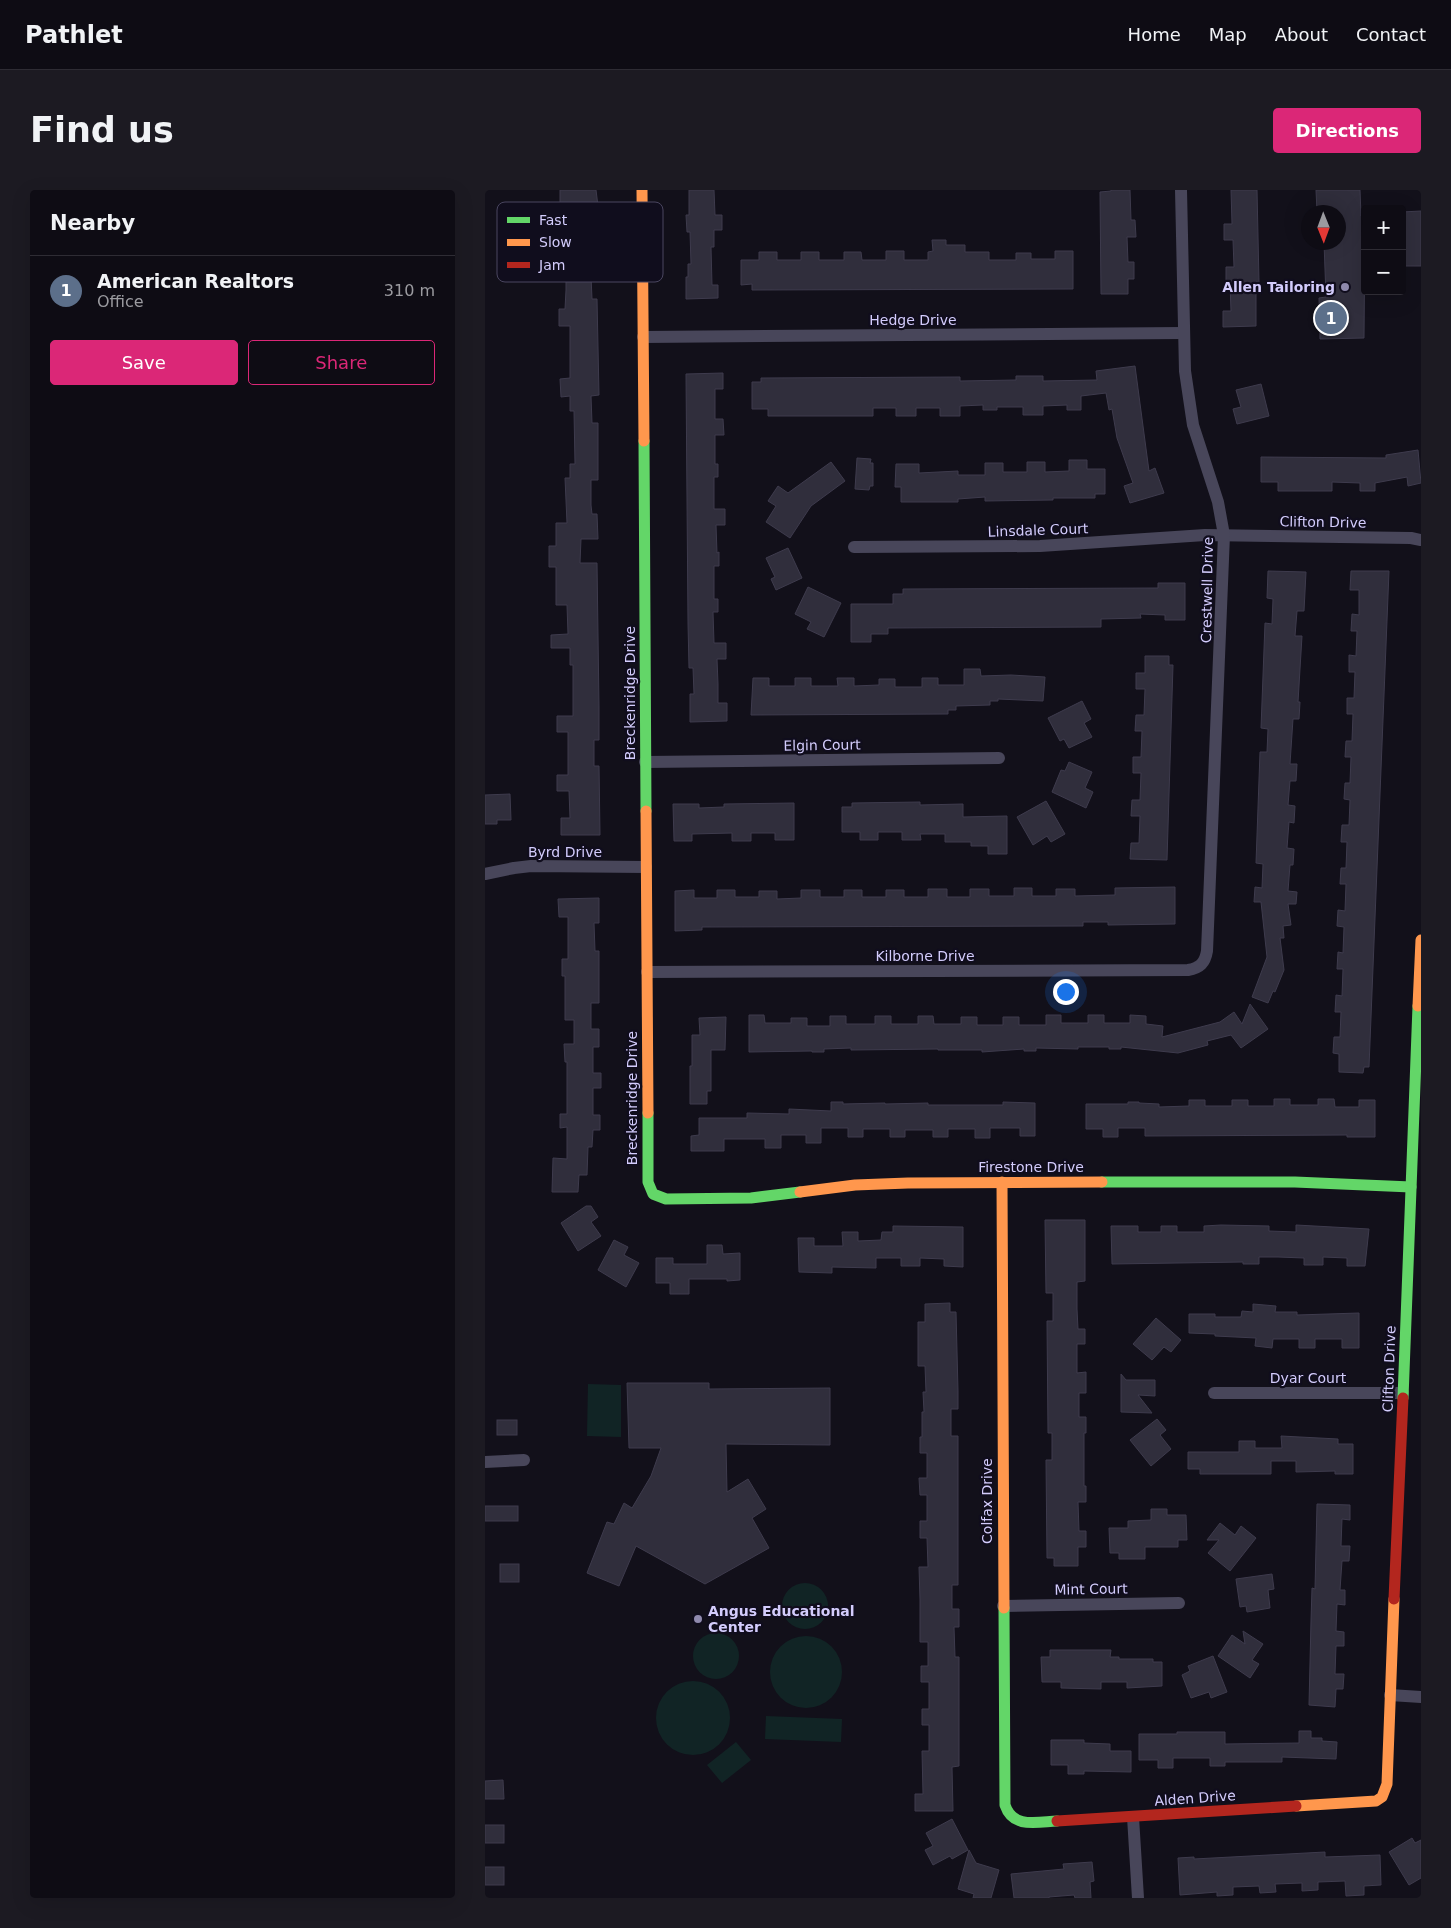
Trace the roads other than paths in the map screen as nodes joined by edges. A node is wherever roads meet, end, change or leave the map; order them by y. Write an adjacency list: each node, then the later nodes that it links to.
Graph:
1 (1181, 190): 3 (street, Crestwell Drive)
2 (643, 282): 4 (street, Breckenridge Drive)
3 (1183, 333): 4 (street, Hedge Drive); 5 (street, Crestwell Drive)
4 (643, 337): 9 (street, Breckenridge Drive)
5 (1224, 536): 6 (street, Clifton Drive); 7 (street, Linsdale Court); 13 (street, Crestwell Drive)
6 (1421, 540)
7 (854, 547)
8 (999, 758): 9 (street, Elgin Court)
9 (645, 762): 10 (street, Breckenridge Drive)
10 (646, 867): 11 (street, Byrd Drive); 14 (street, Breckenridge Drive)
11 (485, 874)
12 (1421, 940): 16 (street, Clifton Drive)
13 (1202, 965): 14 (street, Kilborne Drive)
14 (647, 972): 17 (street, Breckenridge Drive)
15 (1001, 1182): 16 (street, Firestone Drive); 17 (street, Firestone Drive); 23 (street, Colfax Drive)
16 (1411, 1187): 19 (street, Clifton Drive)
17 (653, 1194)
18 (1214, 1393): 19 (street, Dyar Court)
19 (1403, 1393): 24 (street, Clifton Drive)
20 (524, 1460): 21 (street)
21 (485, 1462)
22 (1179, 1603): 23 (street, Mint Court)
23 (1003, 1606): 27 (street, Colfax Drive)
24 (1390, 1695): 25 (street); 26 (street, Clifton Drive)
25 (1421, 1696)
26 (1381, 1797): 28 (street, Alden Drive)
27 (1011, 1817): 28 (street, Alden Drive)
28 (1133, 1817): 29 (street)
29 (1138, 1898)

